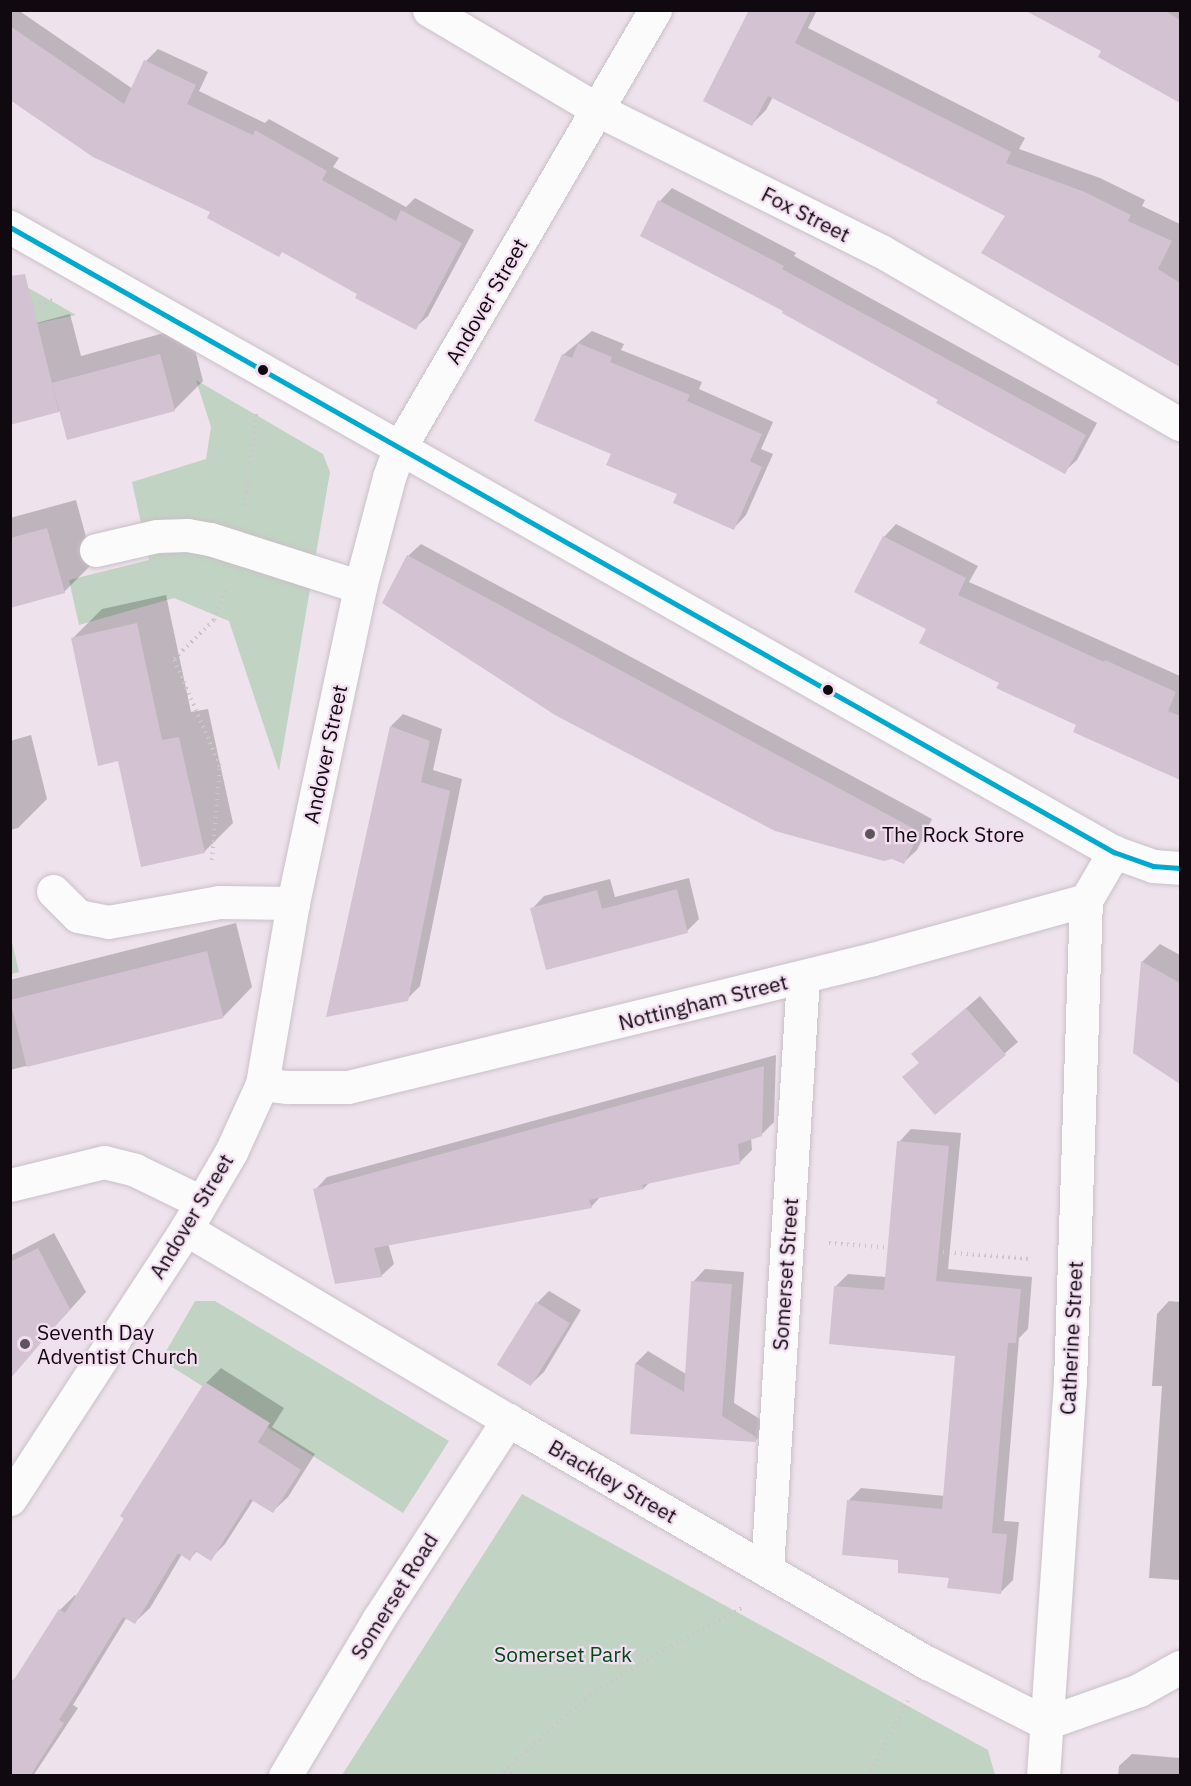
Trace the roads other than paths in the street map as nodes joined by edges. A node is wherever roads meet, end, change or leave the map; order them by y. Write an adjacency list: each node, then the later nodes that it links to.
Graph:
1 (429, 10): 3 (street, Fox Street)
2 (655, 10): 3 (street, Andover Street)
3 (598, 110): 5 (street, Fox Street); 6 (street, Andover Street)
4 (10, 227): 6 (street)
5 (1180, 424)
6 (400, 447): 8 (street, Andover Street); 9 (street)
7 (96, 550): 8 (street)
8 (360, 587): 13 (street, Andover Street)
9 (1114, 852): 10 (street); 12 (street)
10 (1167, 867)
11 (53, 891): 13 (street)
12 (1086, 900): 14 (street, Nottingham Street); 22 (street, Catherine Street)
13 (292, 903): 15 (street, Andover Street)
14 (803, 977): 15 (street, Nottingham Street); 20 (street, Somerset Street)
15 (262, 1084): 17 (street, Andover Street)
16 (10, 1185): 17 (street)
17 (194, 1216): 18 (street, Brackley Street); 19 (street, Andover Street)
18 (508, 1420): 20 (street, Brackley Street); 23 (street, Somerset Road)
19 (10, 1499)
20 (766, 1570): 22 (street, Brackley Street)
21 (1180, 1667): 22 (street)
22 (1046, 1723): 24 (street, Catherine Street)
23 (285, 1776)
24 (1043, 1776)

